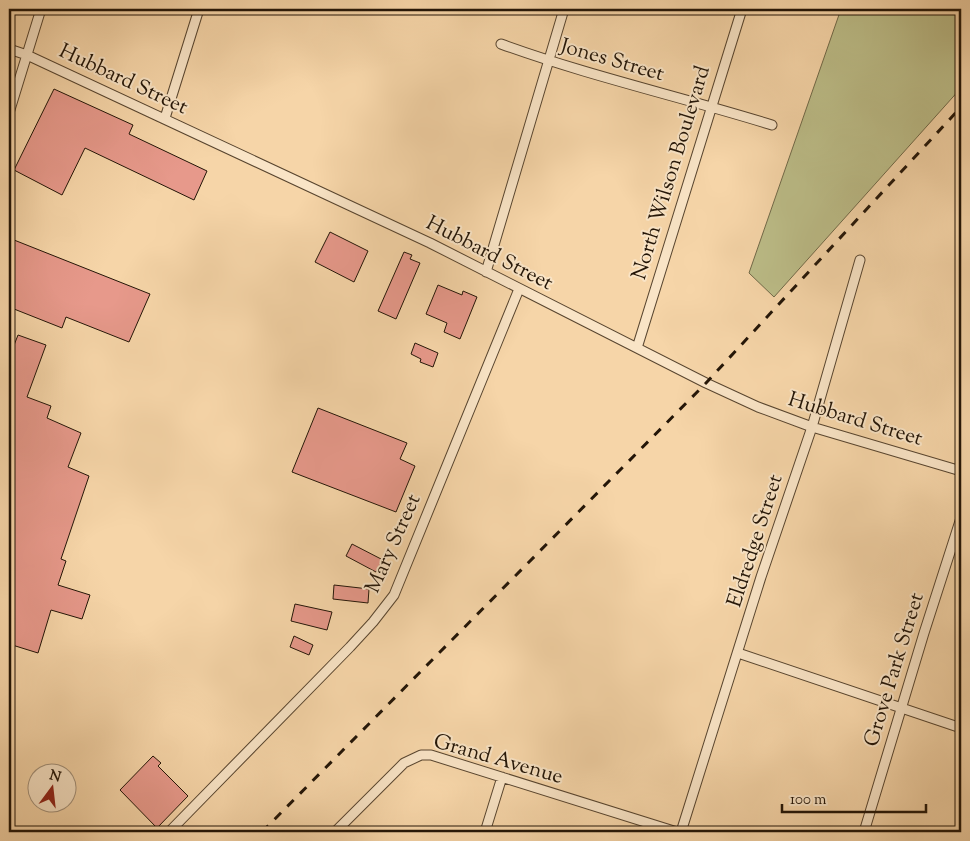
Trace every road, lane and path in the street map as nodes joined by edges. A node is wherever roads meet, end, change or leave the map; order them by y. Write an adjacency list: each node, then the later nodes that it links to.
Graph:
1 (41, 9): 7 (street)
2 (199, 9): 11 (street)
3 (564, 9): 8 (street)
4 (742, 9): 9 (street, North Wilson Boulevard)
5 (501, 44): 8 (street, Jones Street)
6 (9, 49): 7 (street, Hubbard Street)
7 (27, 55): 10 (street); 11 (street, Hubbard Street)
8 (547, 61): 9 (street, Jones Street); 14 (street)
9 (711, 106): 12 (street, Jones Street); 16 (street, North Wilson Boulevard)
10 (9, 113)
11 (165, 118): 14 (street, Hubbard Street)
12 (772, 125)
13 (860, 260): 17 (street, Eldredge Street)
14 (486, 272): 15 (street, Hubbard Street)
15 (520, 289): 16 (street, Hubbard Street); 24 (street, Mary Street)
16 (637, 348): 17 (street, Hubbard Street)
17 (812, 427): 18 (street, Hubbard Street); 20 (street, Eldredge Street)
18 (961, 471)
19 (961, 518): 21 (street, Grove Park Street)
20 (738, 653): 21 (street); 28 (street, Eldredge Street)
21 (901, 709): 22 (street); 29 (street, Grove Park Street)
22 (961, 728)
23 (502, 778): 25 (street, Grand Avenue); 26 (street); 27 (street, Grand Avenue)
24 (169, 832)
25 (335, 832)
26 (485, 832)
27 (677, 832)
28 (681, 832)
29 (864, 832)

